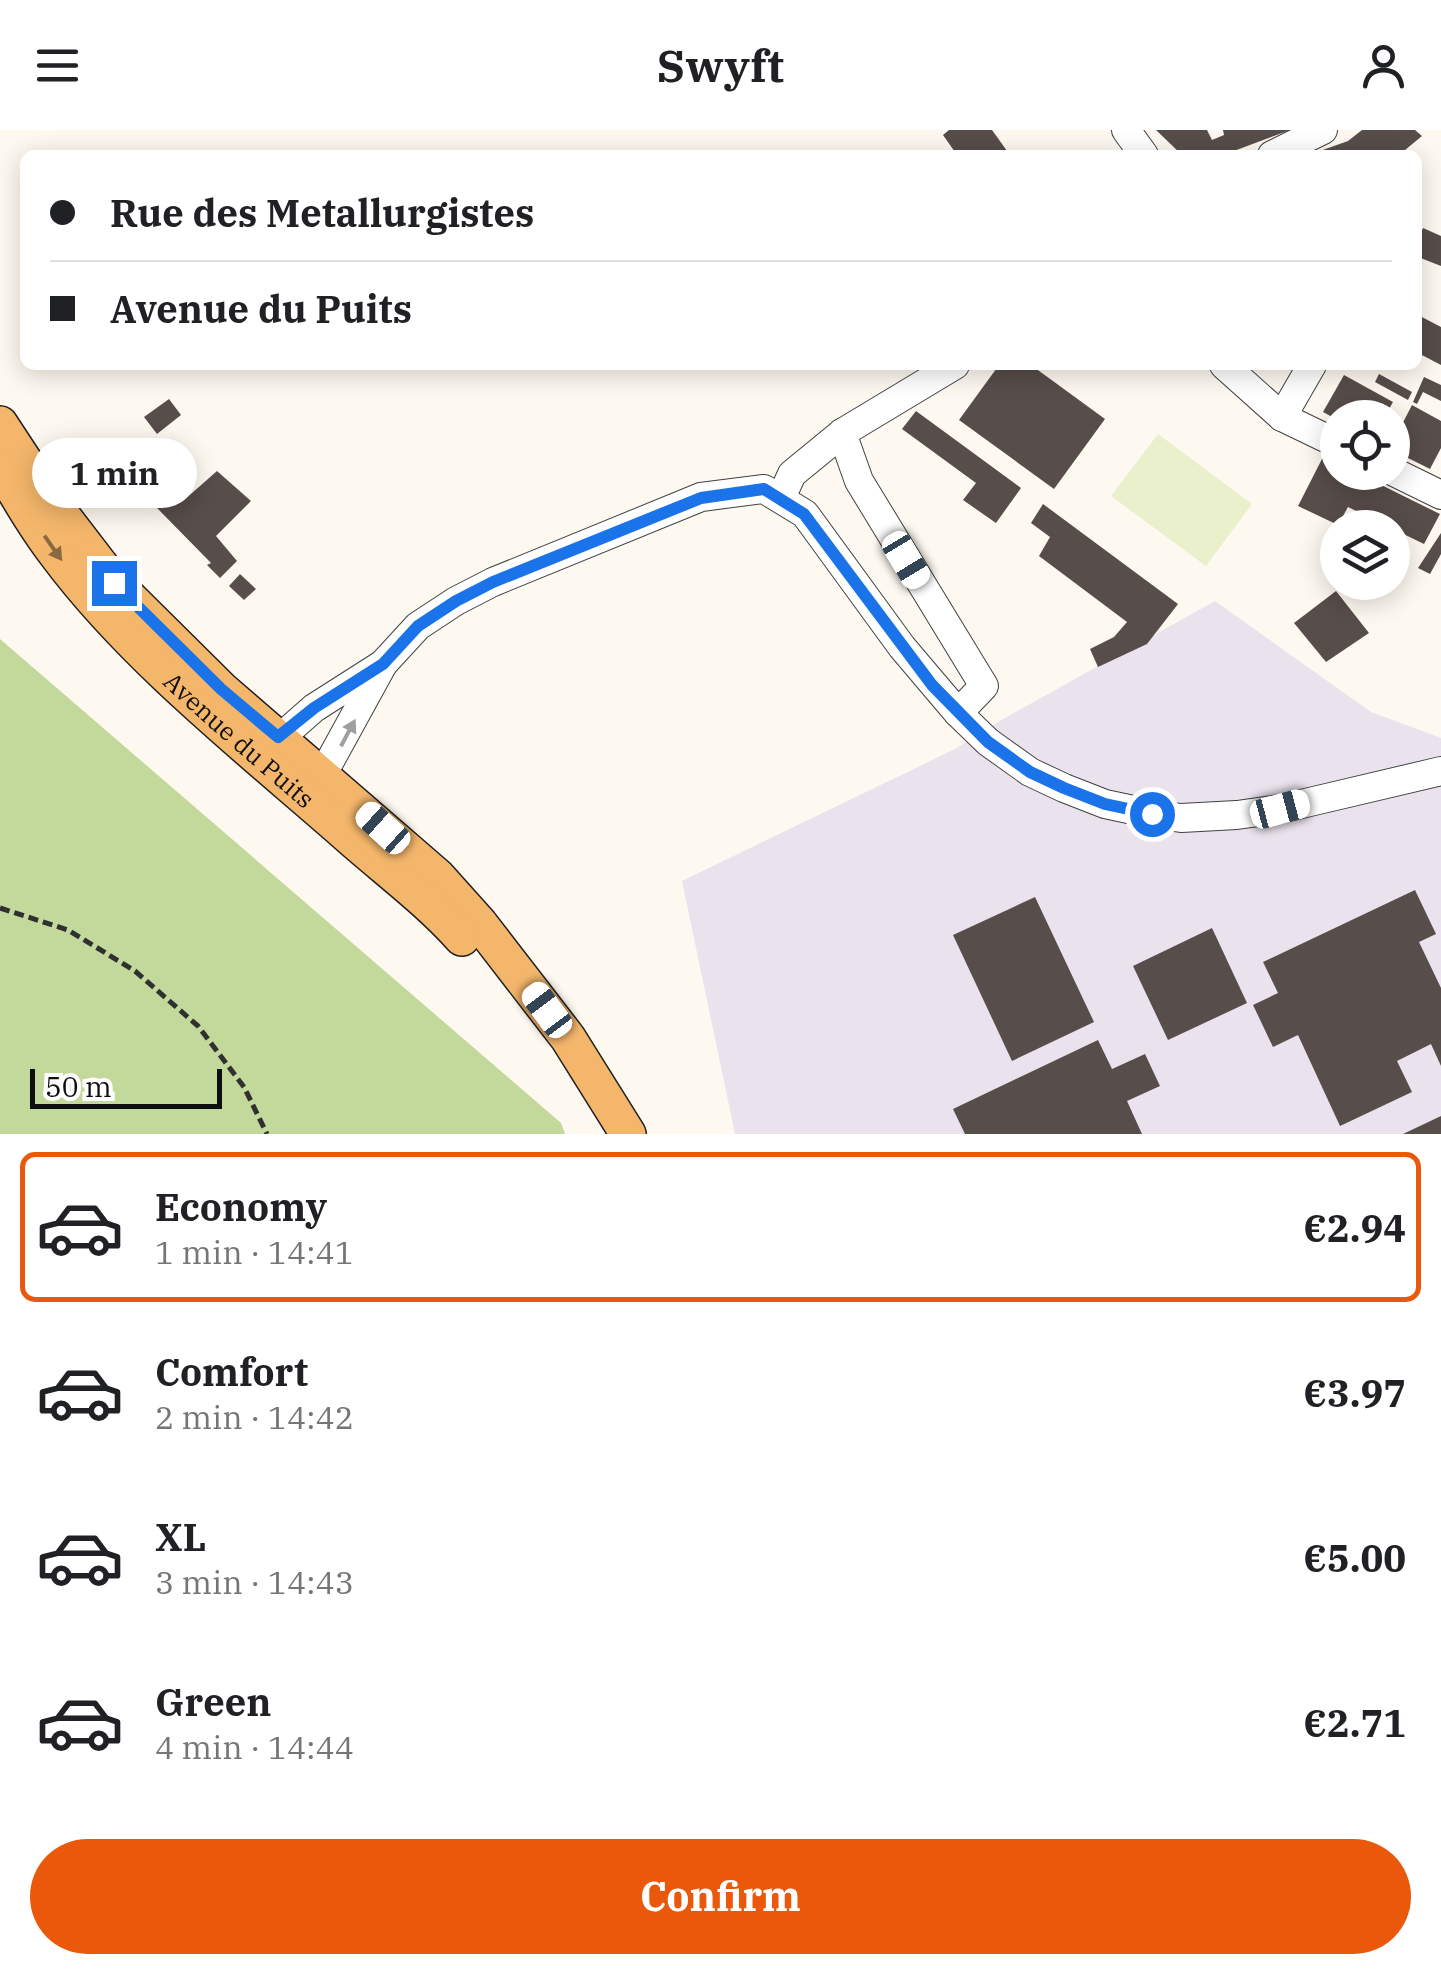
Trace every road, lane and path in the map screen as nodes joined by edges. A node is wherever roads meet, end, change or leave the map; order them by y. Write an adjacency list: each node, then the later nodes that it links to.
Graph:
1 (1323, 130): 2 (street)
2 (1282, 150)
3 (947, 370): 8 (street)
4 (1230, 370): 6 (street)
5 (1309, 370): 6 (street)
6 (1282, 417): 9 (street)
7 (0, 424): 16 (main road, Avenue du Puits)
8 (842, 433): 13 (street); 15 (street)
9 (1320, 435)
10 (0, 466): 16 (main road, Avenue du Puits, one-way to 16)
11 (1410, 480): 12 (street)
12 (1441, 495)
13 (781, 498): 14 (street); 15 (street)
14 (383, 664): 16 (street); 18 (street, one-way to 14)
15 (958, 713): 17 (street)
16 (269, 747): 18 (main road, Avenue du Puits)
17 (1441, 771)
18 (316, 788): 21 (main road, Avenue du Puits); 22 (main road, Avenue du Puits)
19 (0, 908): 20 (path)
20 (267, 1134)
21 (608, 1134)
22 (628, 1134)

